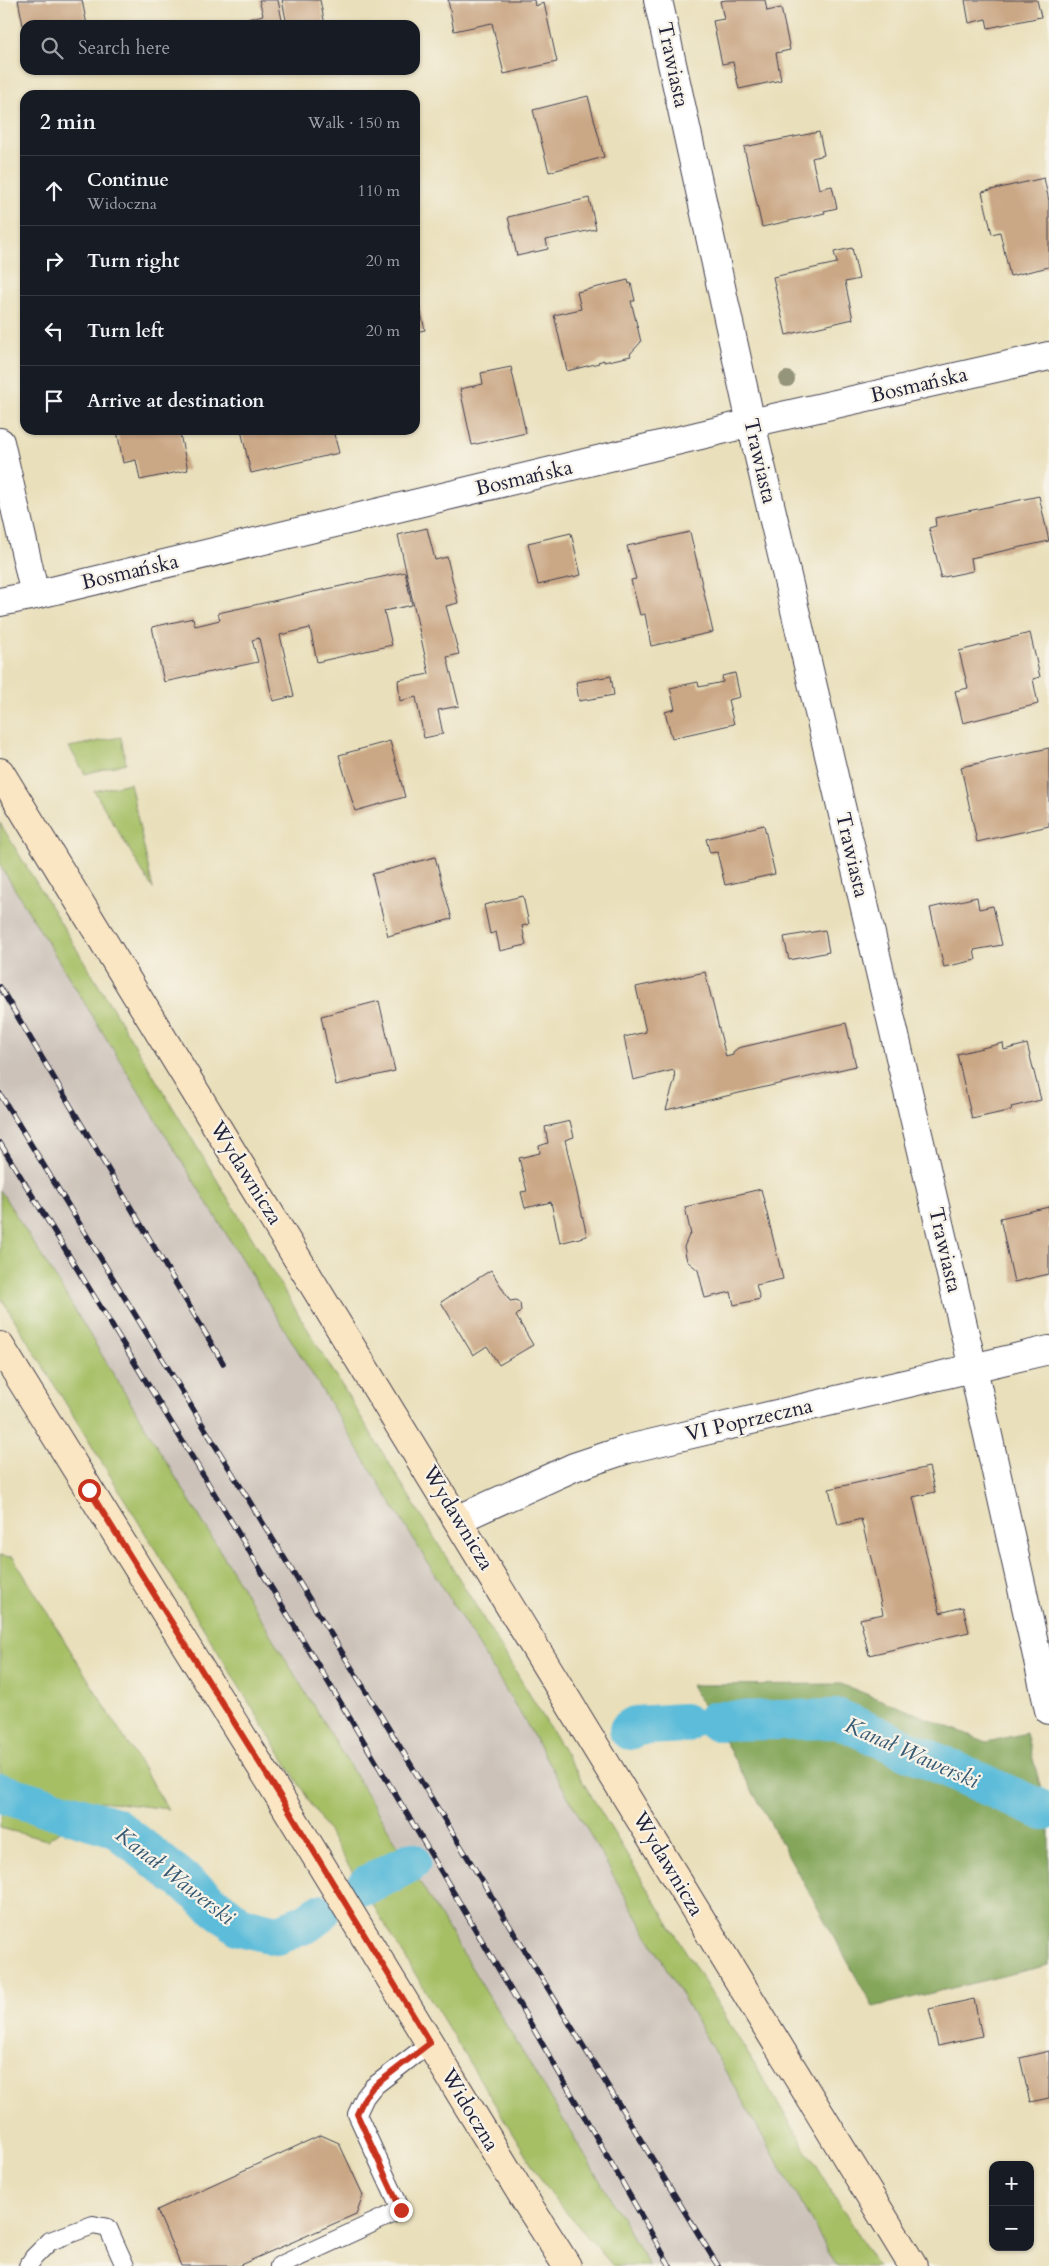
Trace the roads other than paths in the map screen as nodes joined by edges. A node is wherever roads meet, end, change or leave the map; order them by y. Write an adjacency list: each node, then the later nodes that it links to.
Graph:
1 (658, 0): 3 (street, Trawiasta)
2 (1049, 356): 3 (street, Bosmańska)
3 (751, 423): 5 (street, Bosmańska); 10 (street, Trawiasta)
4 (0, 442): 5 (street)
5 (35, 595): 6 (street, Bosmańska)
6 (0, 602)
7 (0, 772): 11 (main road, Wydawnicza)
8 (0, 1346): 13 (main road, Widoczna)
9 (1049, 1350): 10 (street, VI Poprzeczna)
10 (972, 1368): 11 (street, VI Poprzeczna); 12 (street, Trawiasta)
11 (459, 1520): 20 (main road, Wydawnicza)
12 (1049, 1710)
13 (430, 2043): 14 (main road, Widoczna); 17 (lane)
14 (546, 2234): 18 (main road, Widoczna); 19 (main road, Widoczna)
15 (28, 2266): 16 (lane)
16 (125, 2266)
17 (279, 2266)
18 (562, 2266)
19 (567, 2266)
20 (914, 2266)

